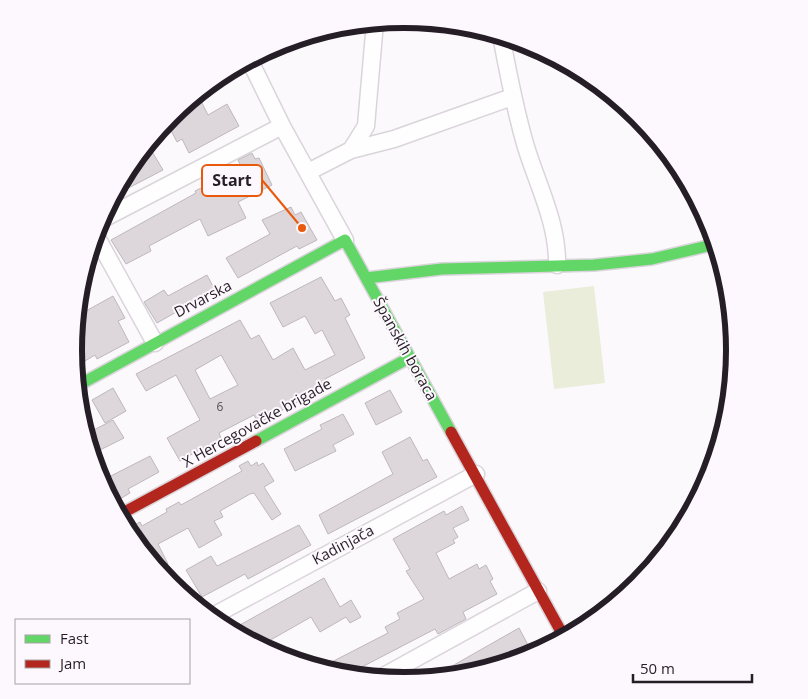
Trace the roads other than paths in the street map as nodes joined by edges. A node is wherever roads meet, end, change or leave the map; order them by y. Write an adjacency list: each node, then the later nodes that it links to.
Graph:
1 (374, 29): 6 (street)
2 (502, 43): 4 (street)
3 (252, 66): 5 (street, Španskih boraca)
4 (512, 98): 6 (street); 12 (street)
5 (282, 126): 7 (street, Španskih boraca); 8 (street)
6 (351, 150): 7 (street)
7 (308, 172): 9 (street, Španskih boraca)
8 (112, 214)
9 (345, 240): 13 (main road, Španskih boraca); 14 (main road, Drvarska)
10 (100, 243): 14 (street)
11 (709, 246): 12 (main road)
12 (557, 266): 13 (main road)
13 (366, 278): 15 (main road, Španskih boraca)
14 (155, 343): 16 (main road, Drvarska)
15 (409, 358): 17 (main road, Španskih boraca); 18 (main road, X Hercegovačke brigade)
16 (84, 382)
17 (476, 474): 19 (main road, Španskih boraca); 20 (street, Kadinjača)
18 (126, 511)
19 (538, 591): 21 (main road, Španskih boraca); 22 (street)
20 (219, 613)
21 (560, 630)
22 (392, 671)

